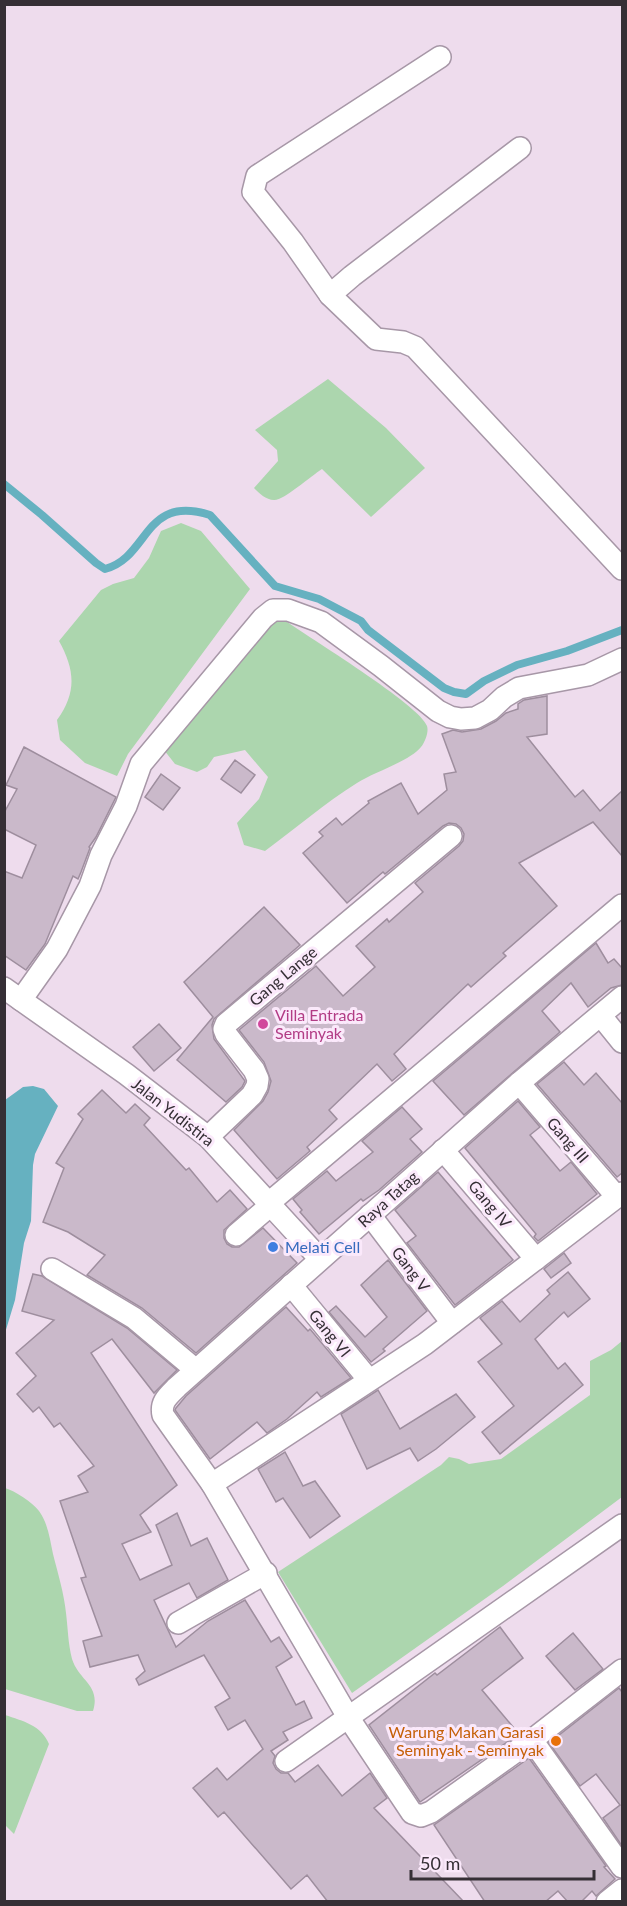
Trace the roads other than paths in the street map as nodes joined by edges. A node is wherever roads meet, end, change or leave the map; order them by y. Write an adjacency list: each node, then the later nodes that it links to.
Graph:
1 (440, 57): 3 (street)
2 (520, 148): 3 (street)
3 (330, 295): 4 (street)
4 (622, 569)
5 (622, 659): 8 (street)
6 (451, 836): 13 (street, Gang Lange)
7 (622, 905): 16 (street)
8 (13, 994): 13 (street, Jalan Yudistira)
9 (622, 997): 10 (street, Raya Tatag)
10 (601, 1016): 11 (street); 12 (street, Raya Tatag)
11 (622, 1042)
12 (519, 1083): 14 (street, Raya Tatag); 15 (street, Gang III)
13 (208, 1137): 16 (street, Jalan Yudistira)
14 (443, 1150): 17 (street, Raya Tatag); 20 (street, Gang IV)
15 (620, 1195): 20 (street)
16 (271, 1203): 18 (street); 19 (street, Jalan Yudistira)
17 (370, 1215): 19 (street, Raya Tatag); 23 (street, Gang V)
18 (236, 1235)
19 (320, 1259): 22 (street, Raya Tatag)
20 (536, 1259): 23 (street)
21 (52, 1269): 24 (street)
22 (291, 1285): 24 (street, Raya Tatag); 25 (street, Gang VI)
23 (452, 1323): 25 (street)
24 (196, 1370): 26 (street, Raya Tatag)
25 (369, 1380): 26 (street)
26 (212, 1484): 28 (street)
27 (622, 1525): 31 (street)
28 (266, 1573): 29 (street); 31 (street)
29 (177, 1623)
30 (622, 1670): 32 (street)
31 (348, 1716): 32 (street); 33 (street)
32 (532, 1740): 34 (street)
33 (286, 1761)
34 (622, 1867)
35 (622, 1890): 36 (street)
36 (607, 1902)

